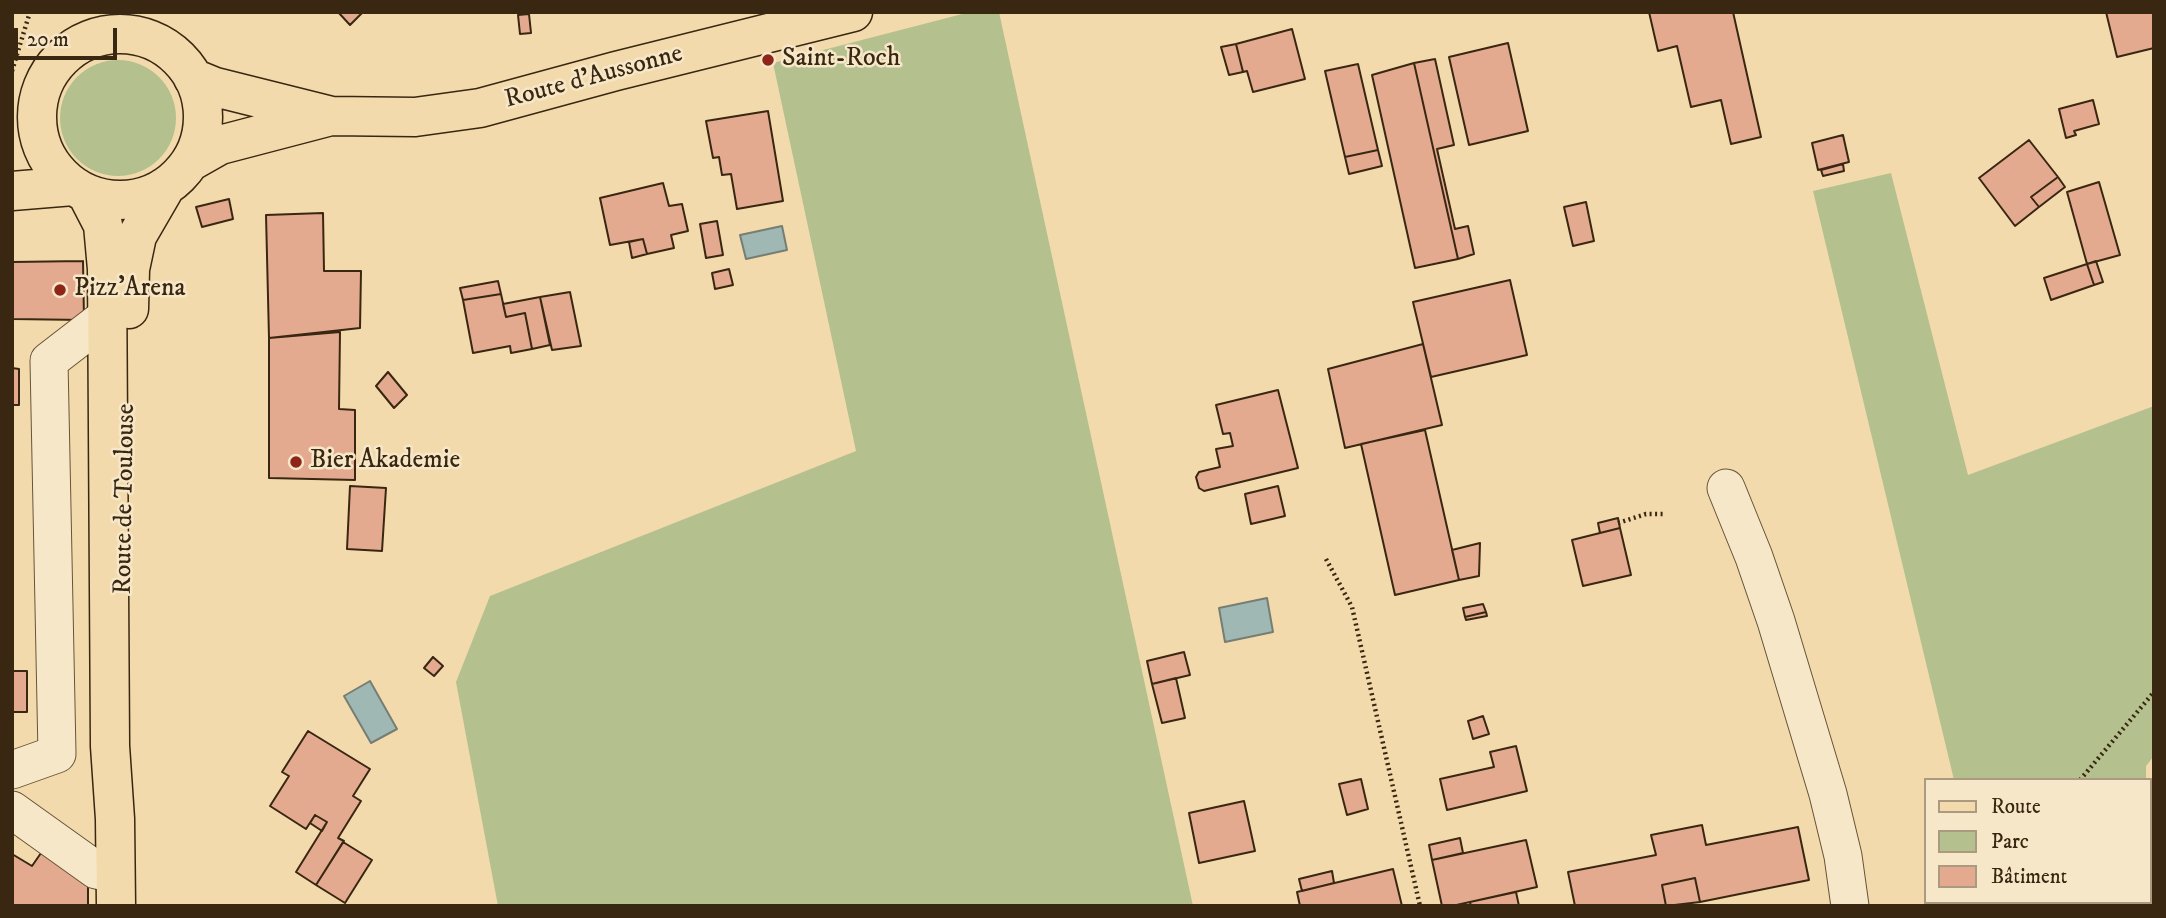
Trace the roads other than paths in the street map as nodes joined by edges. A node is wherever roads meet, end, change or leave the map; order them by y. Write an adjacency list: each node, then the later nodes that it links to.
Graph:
1 (82, 12): 5 (main road)
2 (141, 12): 4 (main road)
3 (853, 12): 8 (main road, Route d'Aussonne)
4 (163, 45): 5 (main road); 6 (main road)
5 (67, 51): 7 (main road)
6 (193, 78): 8 (main road, Route d'Aussonne); 10 (main road)
7 (36, 111): 9 (main road); 11 (main road)
8 (331, 116): 10 (main road, Route d'Aussonne)
9 (12, 149)
10 (178, 174): 11 (main road); 17 (main road, Route de Toulouse)
11 (80, 190): 12 (main road); 13 (main road, Route de Toulouse)
12 (12, 191)
13 (106, 317): 15 (street); 17 (main road, Route de Toulouse)
14 (1726, 488): 19 (street)
15 (12, 770)
16 (12, 810): 18 (street)
17 (115, 820): 18 (main road, Route de Toulouse)
18 (116, 890)
19 (1850, 906)

